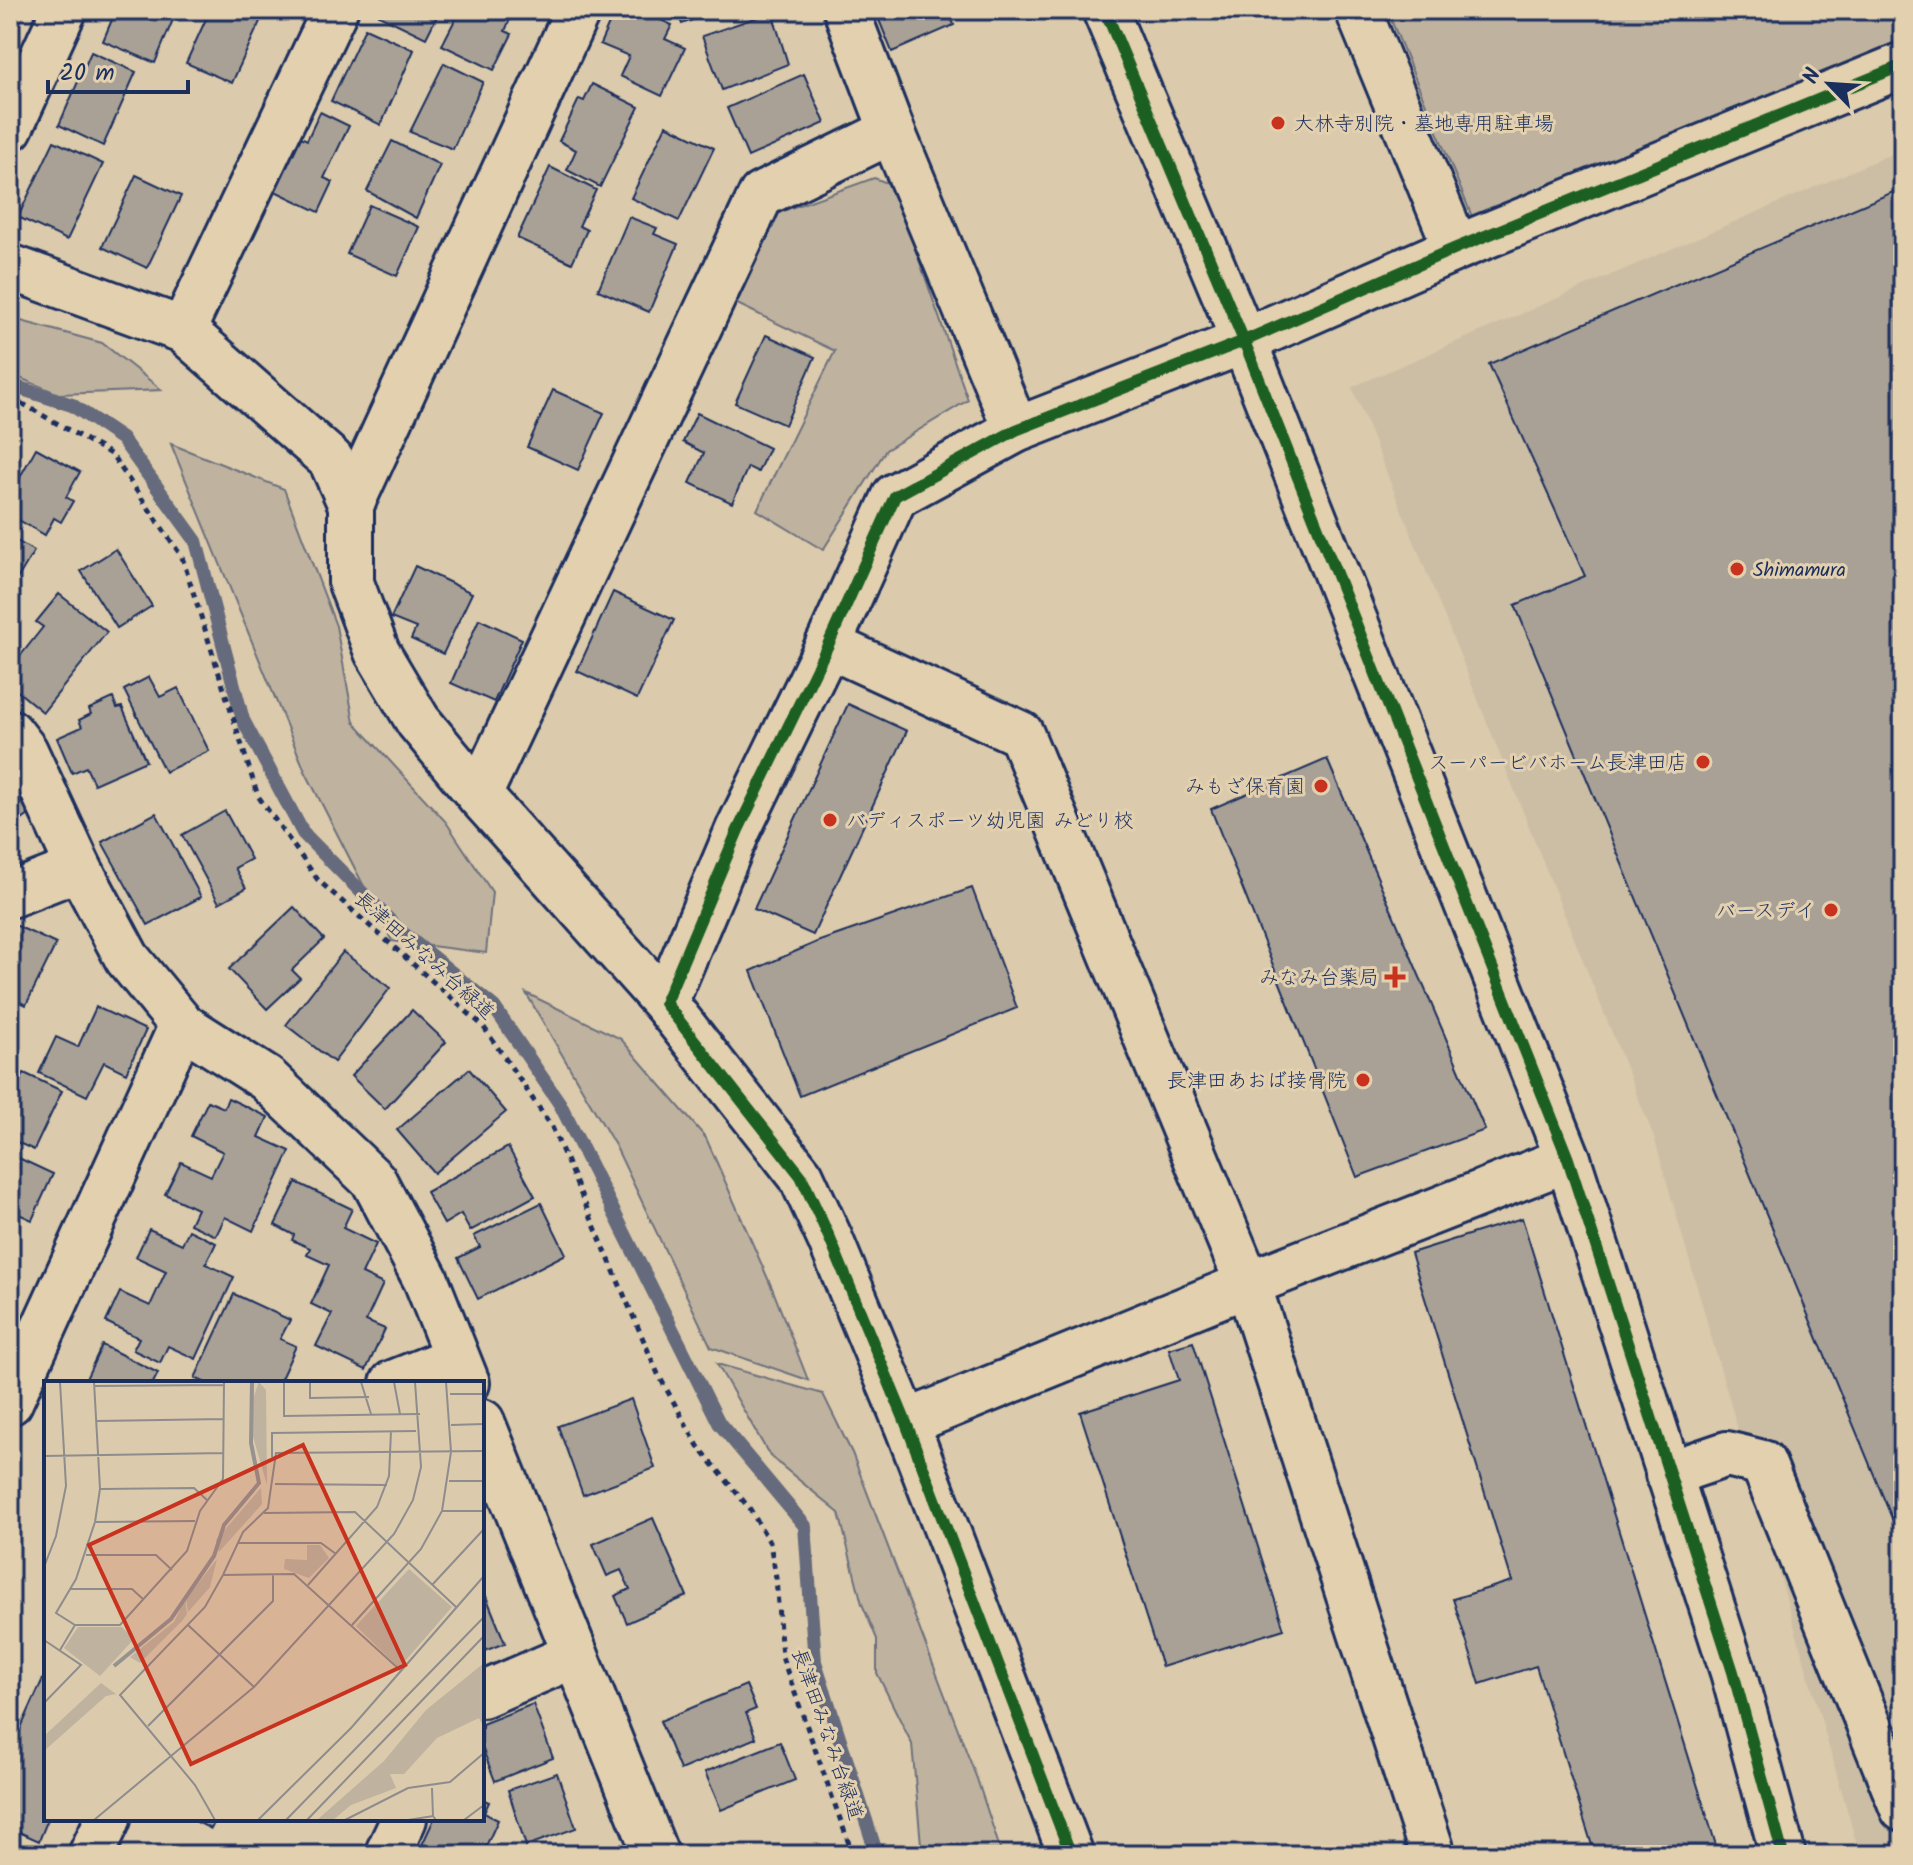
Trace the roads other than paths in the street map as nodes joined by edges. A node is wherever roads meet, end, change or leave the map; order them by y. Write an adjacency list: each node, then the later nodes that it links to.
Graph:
1 (64, 10): 8 (street)
2 (335, 10): 12 (street)
3 (578, 10): 15 (street)
4 (846, 10): 9 (street)
5 (1105, 10): 13 (street)
6 (1358, 10): 10 (street)
7 (1903, 65): 10 (street)
8 (10, 128)
9 (892, 131): 14 (street); 18 (street)
10 (1456, 248): 13 (street)
11 (10, 267): 12 (street)
12 (183, 330): 15 (street)
13 (1244, 341): 14 (street); 23 (street)
14 (1016, 430): 16 (street)
15 (351, 505): 18 (street)
16 (828, 645): 21 (street); 24 (street)
17 (10, 732): 19 (street)
18 (479, 795): 21 (street)
19 (79, 868): 20 (street); 22 (street)
20 (10, 895)
21 (665, 1003): 28 (street)
22 (182, 1025): 25 (street); 27 (street)
23 (1568, 1159): 24 (street); 30 (street)
24 (1248, 1284): 28 (street); 40 (street)
25 (462, 1370): 26 (street)
26 (404, 1381)
27 (10, 1402)
28 (906, 1423): 39 (street)
29 (484, 1427): 31 (street)
30 (1668, 1474): 33 (street); 41 (street)
31 (575, 1655): 32 (street); 38 (street)
32 (484, 1694)
33 (1903, 1809)
34 (107, 1821): 36 (street)
35 (403, 1821): 37 (street)
36 (91, 1855)
37 (387, 1855)
38 (656, 1855)
39 (1071, 1855)
40 (1433, 1855)
41 (1783, 1855)

